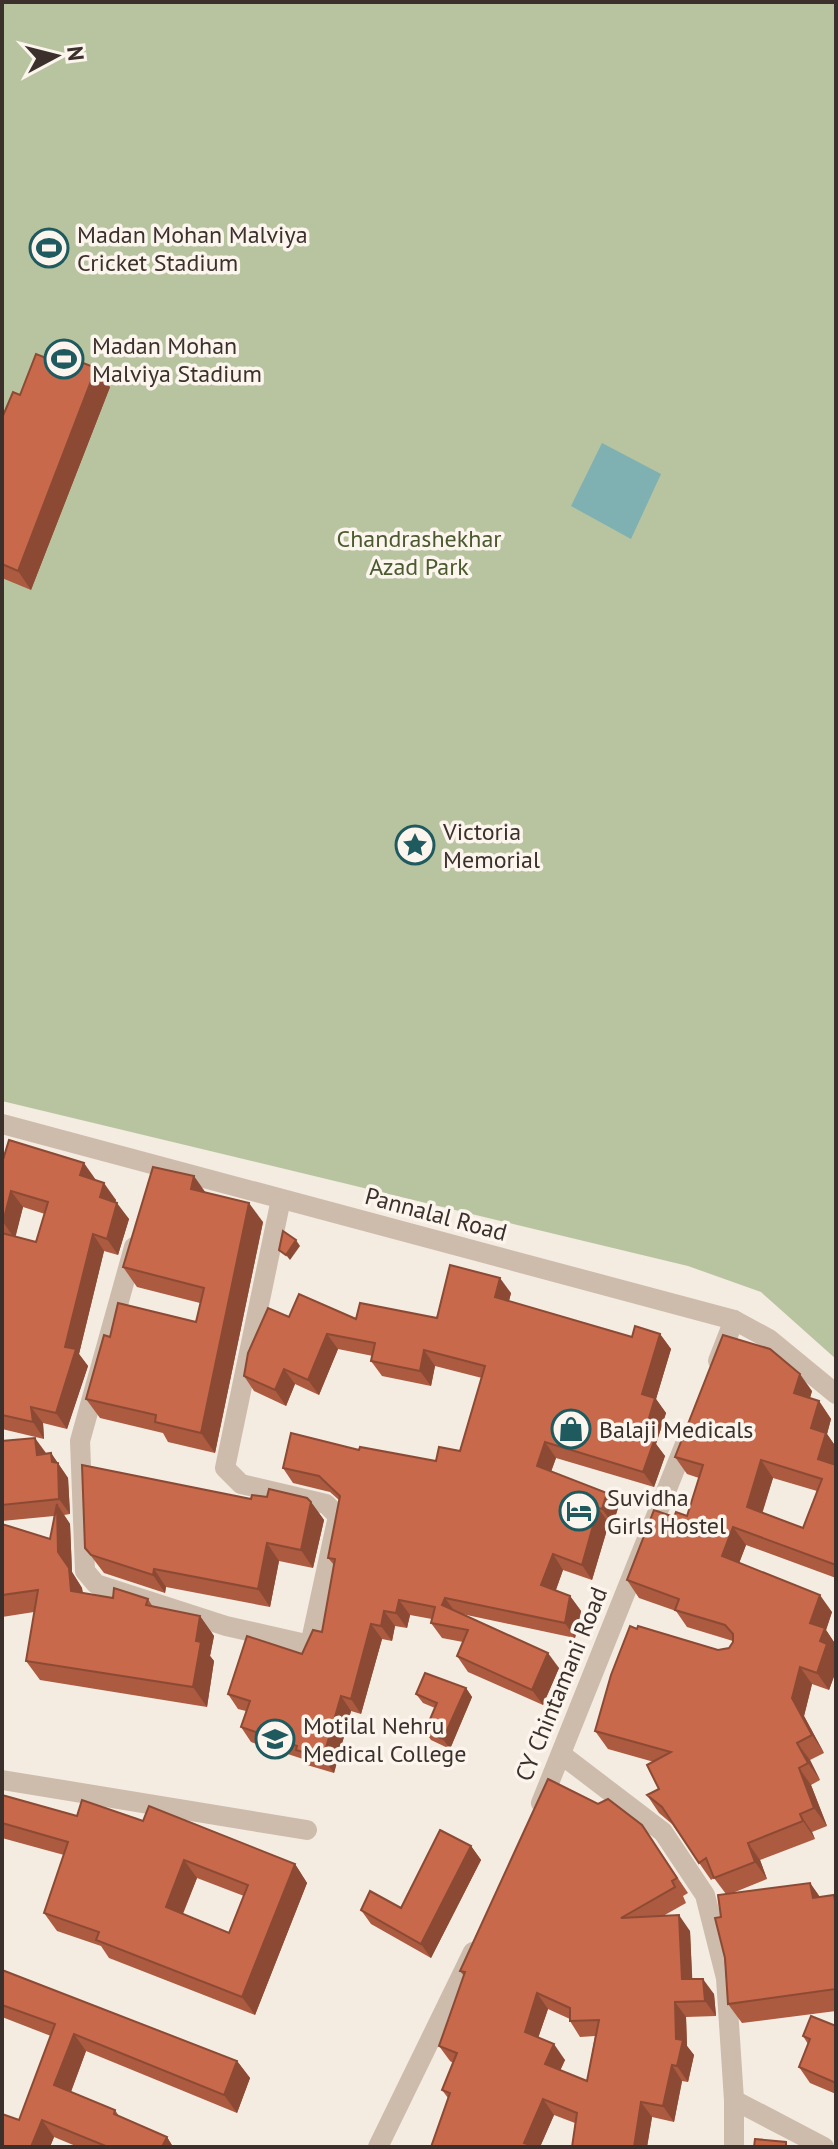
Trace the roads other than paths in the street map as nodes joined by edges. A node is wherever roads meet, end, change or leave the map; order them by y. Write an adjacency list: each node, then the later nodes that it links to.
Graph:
1 (2, 1124): 2 (street, Pannalal Road)
2 (281, 1199): 3 (street); 4 (street, Pannalal Road)
3 (140, 1227)
4 (734, 1320): 5 (street); 6 (street, Pannalal Road)
5 (711, 1377)
6 (836, 1394)
7 (695, 1420): 8 (street, CY Chintamani Road)
8 (562, 1755): 10 (street, CY Chintamani Road); 13 (street)
9 (2, 1780): 11 (street)
10 (532, 1823)
11 (307, 1830)
12 (483, 1933): 14 (street)
13 (734, 2100): 15 (street); 16 (street)
14 (378, 2147)
15 (734, 2147)
16 (824, 2147)

